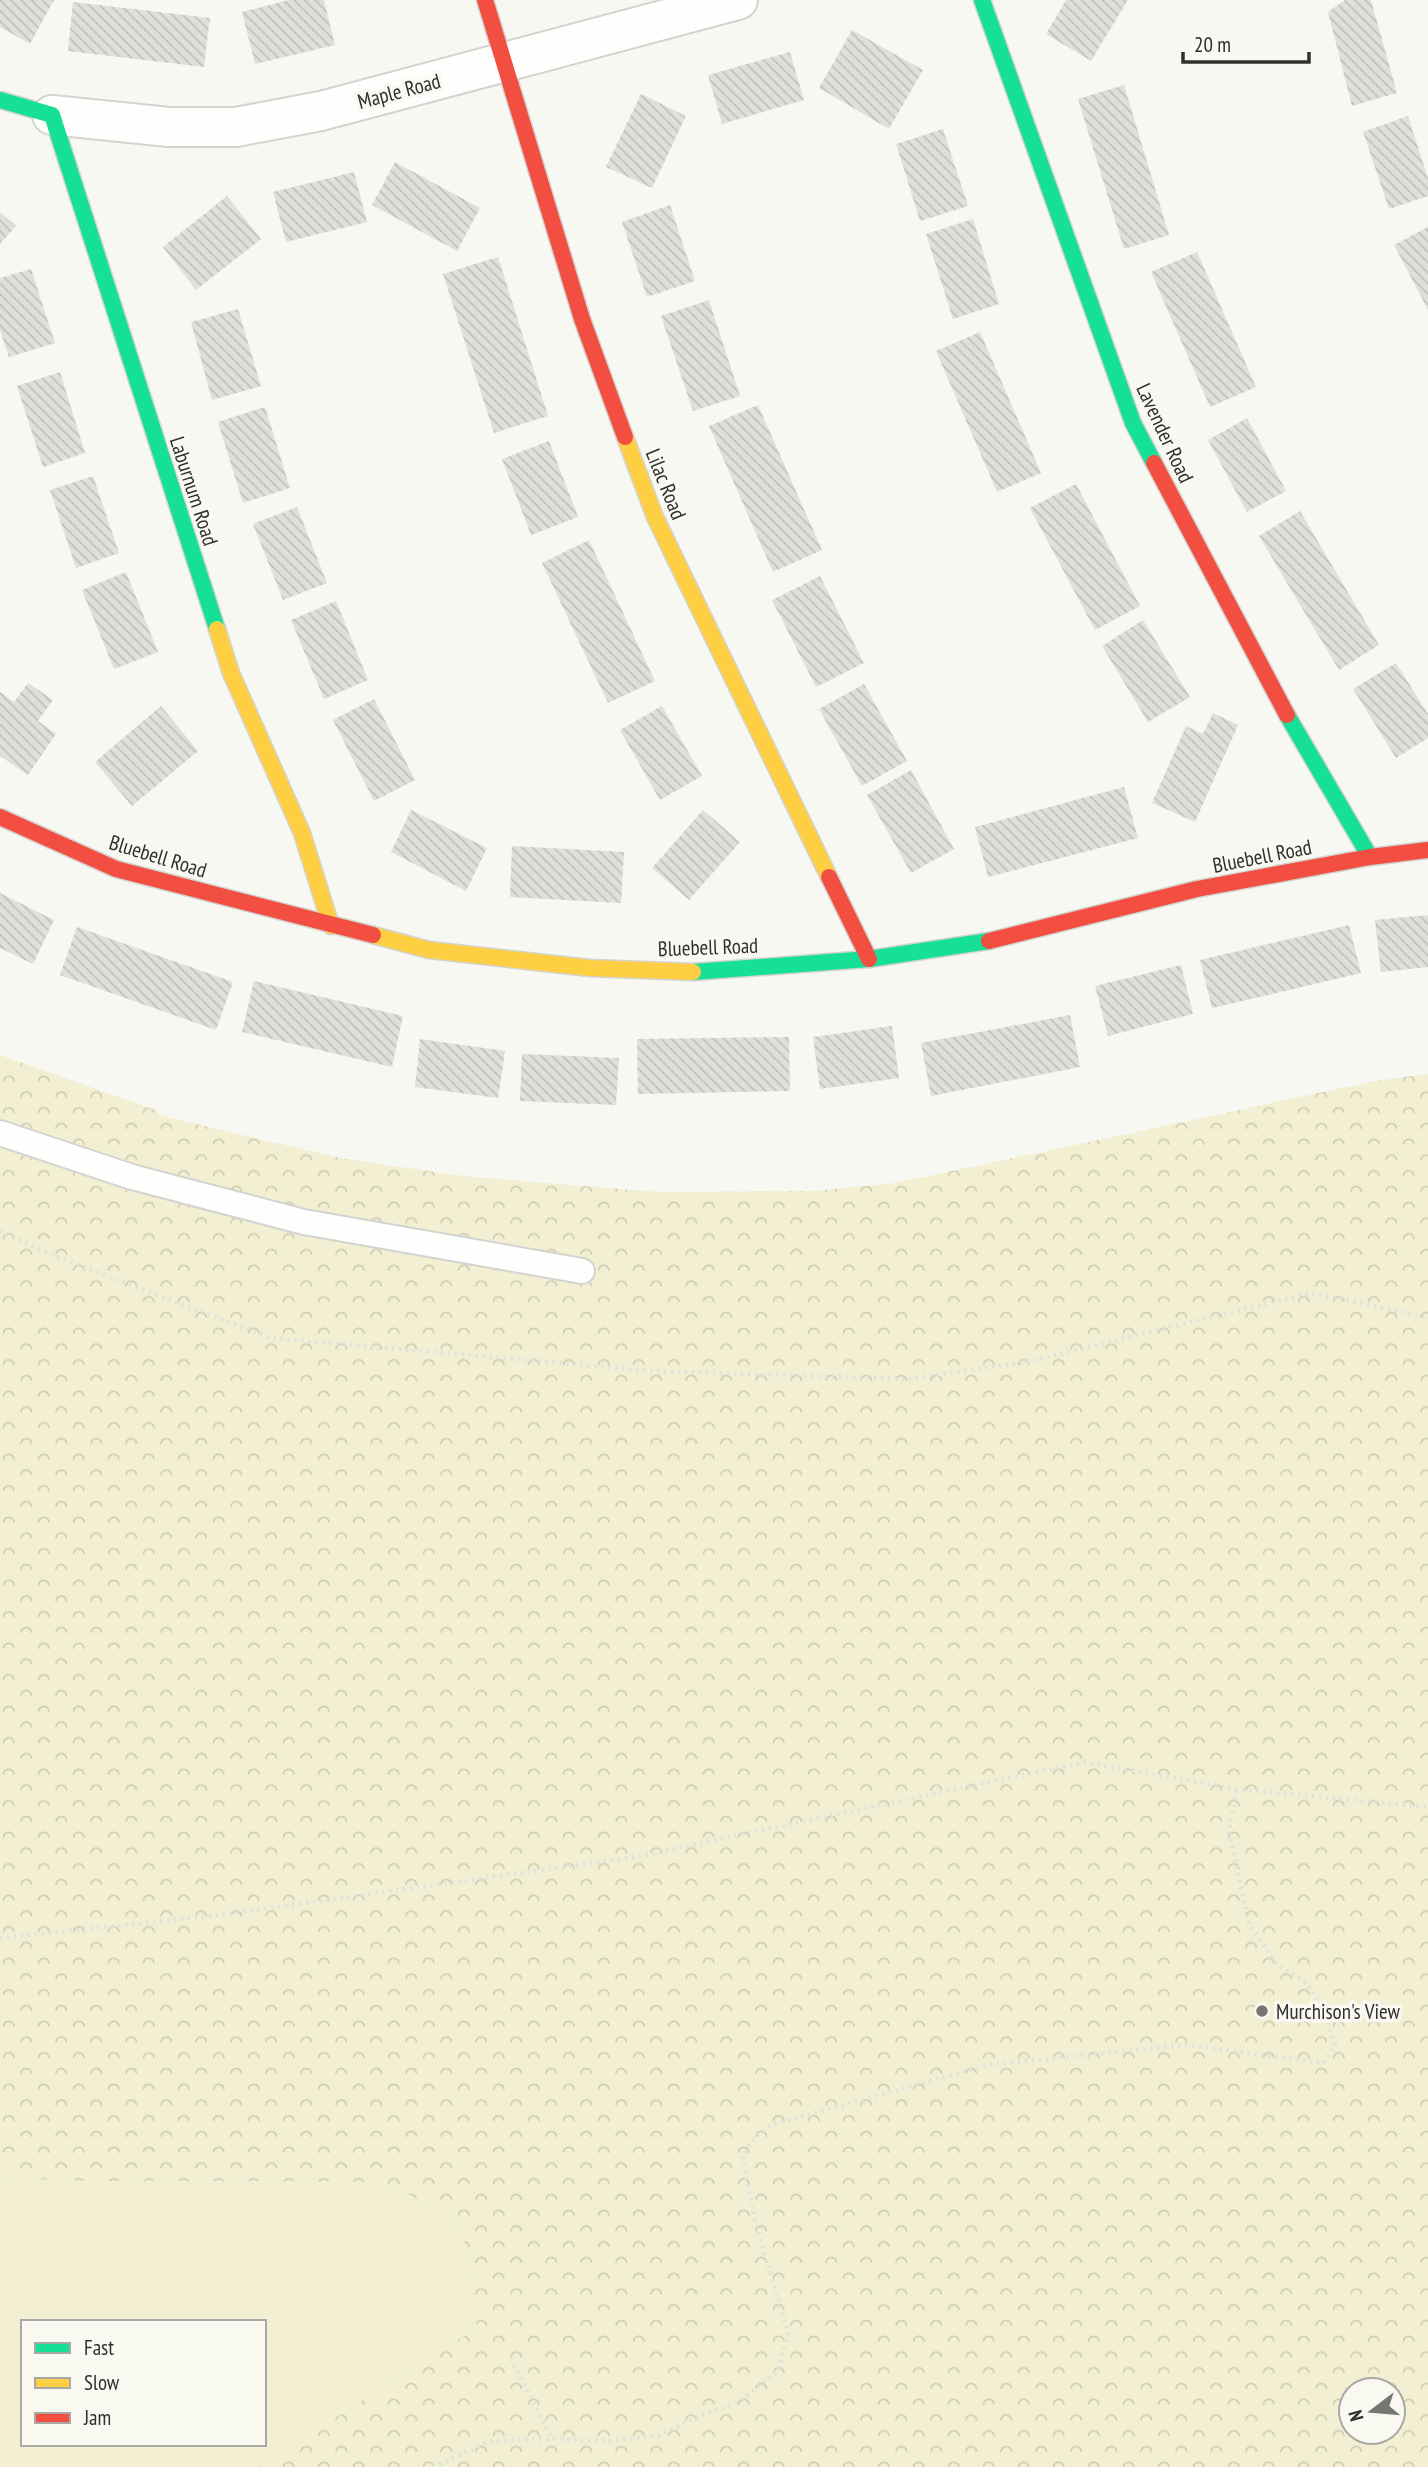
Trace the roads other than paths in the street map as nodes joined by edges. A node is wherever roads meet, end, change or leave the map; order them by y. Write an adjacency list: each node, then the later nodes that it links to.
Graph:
1 (485, 0): 4 (street, Lilac Road)
2 (738, 0): 4 (street, Maple Road)
3 (982, 0): 9 (street, Lavender Road)
4 (503, 63): 6 (street, Maple Road); 11 (street, Lilac Road)
5 (0, 100): 6 (street)
6 (52, 115): 10 (street, Laburnum Road)
7 (0, 817): 10 (street, Bluebell Road)
8 (1428, 850): 9 (street, Bluebell Road)
9 (1370, 857): 11 (street, Bluebell Road)
10 (331, 926): 11 (street, Bluebell Road)
11 (869, 958)
12 (0, 1133): 13 (lane)
13 (582, 1271)

